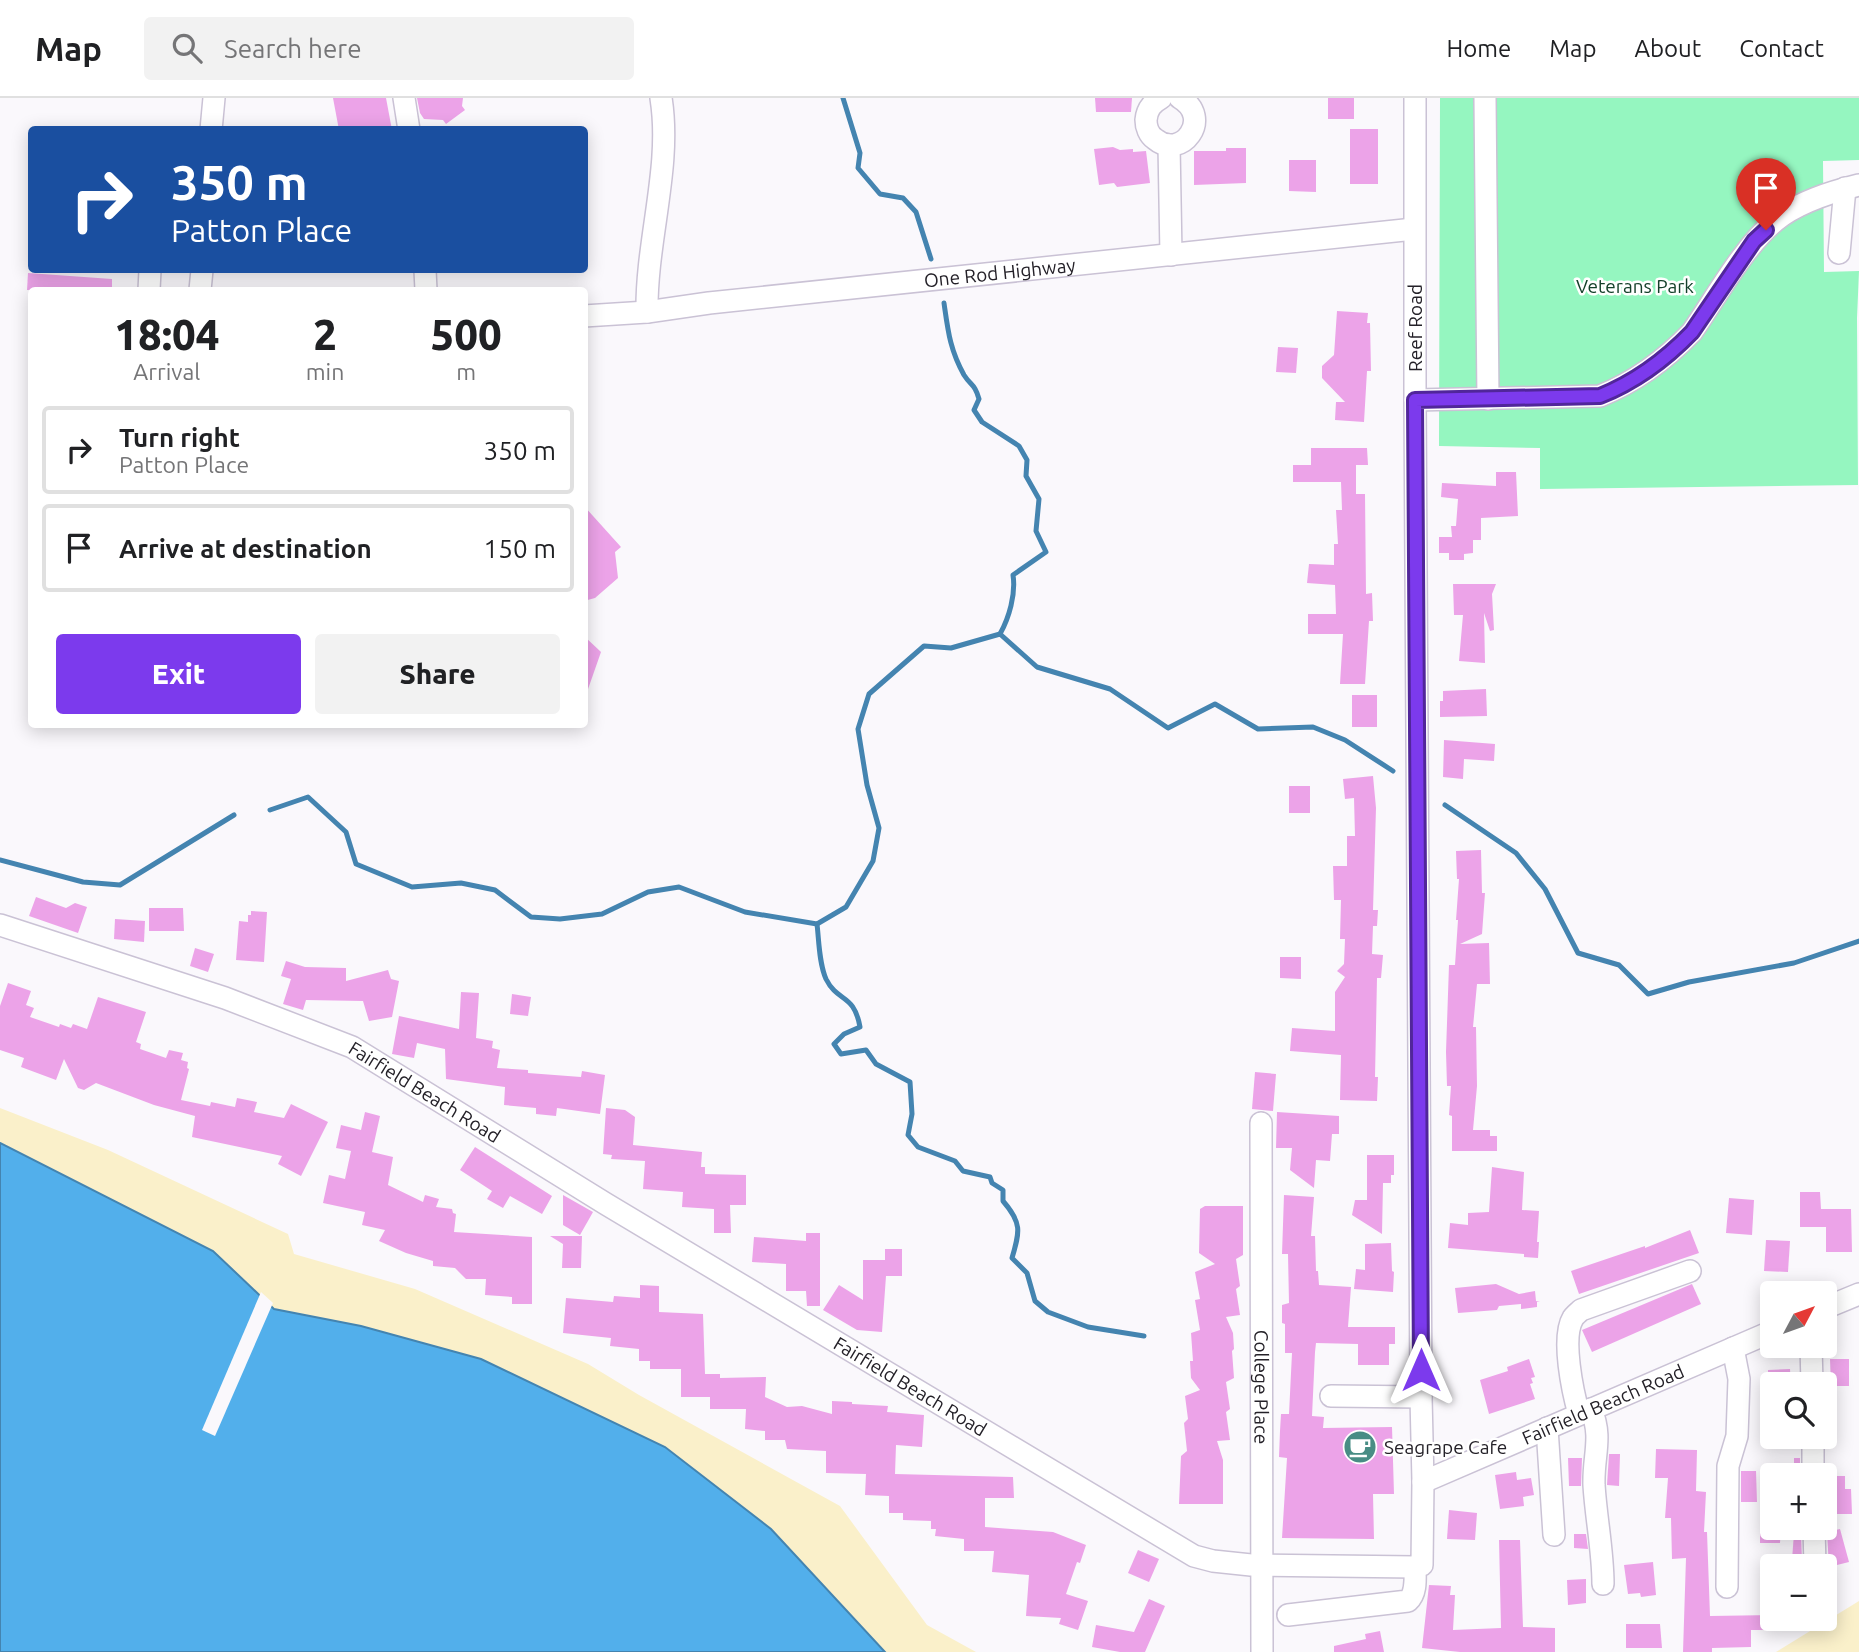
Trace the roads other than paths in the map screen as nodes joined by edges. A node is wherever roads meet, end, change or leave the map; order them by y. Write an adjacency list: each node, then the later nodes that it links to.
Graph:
1 (214, 98): 8 (street)
2 (404, 98): 9 (street)
3 (661, 98): 15 (street)
4 (1161, 98): 10 (street)
5 (1180, 98): 10 (street)
6 (1415, 98): 12 (street, Reef Road)
7 (1485, 98): 17 (street)
8 (211, 126)
9 (408, 126)
10 (1169, 145): 14 (street)
11 (1852, 187): 13 (street); 17 (street)
12 (1415, 229): 14 (street, One Rod Highway); 18 (street, Reef Road)
13 (1839, 253)
14 (1171, 255): 15 (street, One Rod Highway)
15 (647, 312): 16 (street, One Rod Highway)
16 (588, 316)
17 (1488, 399): 18 (street)
18 (1415, 400): 27 (street, Reef Road)
19 (0, 925): 32 (street, Fairfield Beach Road)
20 (1261, 1123): 32 (street, College Place)
21 (1690, 1271): 28 (street)
22 (1859, 1294): 23 (street)
23 (1838, 1303)
24 (1760, 1337): 25 (street, Fairfield Beach Road)
25 (1733, 1348): 28 (street, Fairfield Beach Road); 35 (street)
26 (1331, 1396): 27 (street)
27 (1421, 1397): 30 (street, Reef Road)
28 (1585, 1412): 29 (street, Fairfield Beach Road); 34 (street)
29 (1548, 1428): 30 (street, Fairfield Beach Road); 31 (street)
30 (1423, 1482): 33 (street)
31 (1554, 1535)
32 (1261, 1565): 33 (street, Fairfield Beach Road); 37 (street, College Place)
33 (1415, 1567): 36 (street)
34 (1603, 1584)
35 (1727, 1587)
36 (1288, 1615)
37 (1262, 1652)

